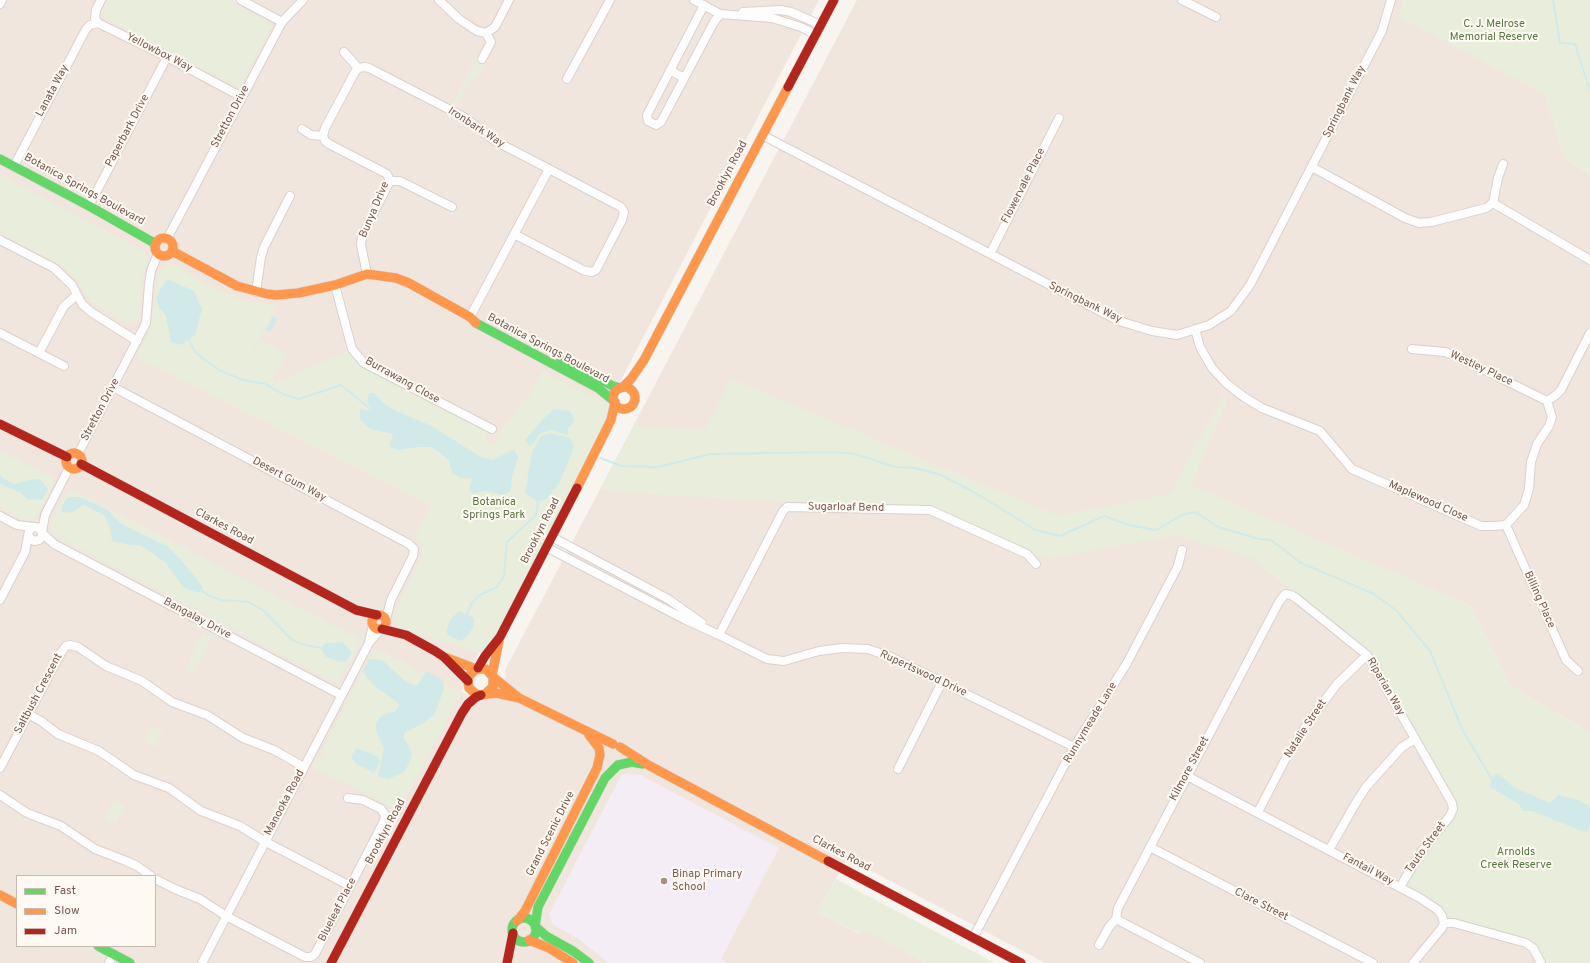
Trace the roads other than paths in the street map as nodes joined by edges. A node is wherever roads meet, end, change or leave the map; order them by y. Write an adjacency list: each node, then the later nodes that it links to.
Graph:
1 (2, 0): 12 (street)
2 (101, 0): 19 (street)
3 (241, 0): 17 (street)
4 (303, 0): 17 (street, Stretton Drive)
5 (439, 0): 21 (street)
6 (509, 0): 21 (street)
7 (610, 0): 29 (street)
8 (694, 0): 13 (street)
9 (834, 0): 20 (street, Brooklyn Road)
10 (1182, 0): 16 (street)
11 (1391, 0): 38 (street, Springbank Way)
12 (0, 4)
13 (704, 5): 15 (street); 27 (street)
14 (792, 12): 15 (street); 18 (street); 20 (street)
15 (720, 14): 18 (street); 28 (street)
16 (1216, 17)
17 (282, 22): 30 (street, Stretton Drive)
18 (789, 22): 22 (street)
19 (98, 23): 24 (street, Yellowbox Way); 37 (street, Lanata Way)
20 (821, 25): 22 (street, Brooklyn Road)
21 (486, 34): 25 (street)
22 (816, 35): 33 (street, Brooklyn Road)
23 (344, 52): 26 (street)
24 (167, 57): 30 (street, Yellowbox Way); 43 (street, Paperbark Drive)
25 (482, 59)
26 (358, 68): 34 (street); 39 (street, Ironbark Way)
27 (670, 70): 28 (street); 28 (street)
28 (684, 78)
29 (568, 79)
30 (242, 97): 46 (street, Stretton Drive)
31 (1059, 118): 51 (street, Flowervale Place)
32 (302, 129): 34 (street, Bunya Drive)
33 (762, 135): 51 (street, Springbank Way); 64 (street, Brooklyn Road)
34 (323, 136): 40 (street, Bunya Drive)
35 (0, 159): 37 (street, Botanica Springs Boulevard)
36 (1503, 164): 42 (street)
37 (14, 166): 43 (street, Botanica Springs Boulevard)
38 (1312, 167): 42 (street); 58 (street, Springbank Way)
39 (549, 169): 45 (street); 45 (street, Ironbark Way)
40 (390, 181): 44 (street); 53 (street, Bunya Drive)
41 (290, 196): 55 (street)
42 (1493, 203): 52 (street)
43 (89, 206): 48 (street, Botanica Springs Boulevard)
44 (452, 207)
45 (514, 234): 57 (street)
46 (167, 239): 48 (street); 49 (street)
47 (0, 240): 56 (street)
48 (156, 244): 50 (street)
49 (172, 251): 50 (street); 55 (street, Botanica Springs Boulevard)
50 (158, 254): 61 (street, Stretton Drive)
51 (990, 254): 58 (street, Springbank Way)
52 (1590, 260)
53 (367, 274): 54 (street, Botanica Springs Boulevard); 57 (street, Botanica Springs Boulevard)
54 (335, 285): 55 (street, Botanica Springs Boulevard); 73 (street, Burrawang Close)
55 (256, 292)
56 (76, 295): 61 (street); 63 (street)
57 (470, 317): 67 (street, Botanica Springs Boulevard); 70 (street, Botanica Springs Boulevard)
58 (1195, 329): 81 (street, Maplewood Close)
59 (0, 333): 63 (street)
60 (1590, 333): 69 (street)
61 (137, 340): 66 (street, Stretton Drive)
62 (1412, 349): 69 (street, Westley Place)
63 (39, 353): 65 (street)
64 (644, 360): 67 (street, Brooklyn Road); 68 (street, Brooklyn Road)
65 (64, 366)
66 (113, 387): 75 (street, Stretton Drive); 93 (street, Desert Gum Way)
67 (622, 388): 68 (street); 70 (street)
68 (635, 395): 71 (street)
69 (1547, 400): 81 (street)
70 (615, 402): 71 (street); 74 (street, Brooklyn Road)
71 (631, 406): 74 (street, Brooklyn Road)
72 (0, 424): 76 (street)
73 (492, 429)
74 (604, 436): 84 (street, Brooklyn Road)
75 (78, 454): 76 (street); 77 (street)
76 (67, 456): 78 (street)
77 (81, 464): 78 (street); 94 (street, Clarkes Road)
78 (69, 468): 82 (street)
79 (0, 516): 80 (street)
80 (17, 525): 82 (street); 83 (street)
81 (1506, 525): 102 (street, Billing Place)
82 (38, 533): 83 (street, Bangalay Drive); 87 (street); 107 (street, Bangalay Drive)
83 (28, 536): 87 (street)
84 (552, 537): 85 (street, Brooklyn Road); 89 (street, Rupertswood Drive)
85 (546, 547): 90 (street, Rupertswood Drive); 98 (street, Brooklyn Road)
86 (1182, 550): 114 (street, Runnymeade Lane)
87 (25, 552): 92 (street)
88 (1036, 564): 97 (street, Sugarloaf Bend)
89 (624, 577): 90 (street); 97 (street, Rupertswood Drive)
90 (620, 585): 97 (street, Rupertswood Drive)
91 (1285, 594): 99 (street, Riparian Way); 121 (street, Kilmore Street)
92 (0, 600)
93 (391, 600): 95 (street, Desert Gum Way); 96 (street, Desert Gum Way)
94 (356, 610): 95 (street, Clarkes Road); 96 (street, Clarkes Road)
95 (377, 615): 96 (street)
96 (380, 625): 100 (street, Clarkes Road); 107 (street, Manooka Road)
97 (719, 635): 105 (street, Rupertswood Drive)
98 (500, 637): 101 (street, Brooklyn Road); 103 (street, Brooklyn Road)
99 (1367, 655): 112 (street, Riparian Way); 125 (street, Natalie Street)
100 (444, 657): 101 (street, Clarkes Road); 104 (street, Clarkes Road)
101 (477, 668): 103 (street); 104 (street)
102 (1578, 671)
103 (493, 676): 106 (street); 108 (street, Clarkes Road)
104 (468, 682): 106 (street); 109 (street, Brooklyn Road)
105 (942, 682): 114 (street, Rupertswood Drive); 120 (street)
106 (483, 694): 108 (street, Clarkes Road); 109 (street, Brooklyn Road)
107 (341, 695): 118 (street, Manooka Road)
108 (519, 698): 111 (street, Clarkes Road)
109 (462, 713): 149 (street, Brooklyn Road)
110 (28, 714): 118 (street, Saltbush Crescent); 119 (street, Saltbush Crescent); 126 (street)
111 (585, 731): 113 (street, Clarkes Road); 115 (street, Clarkes Road)
112 (1415, 739): 124 (street, Riparian Way); 128 (street)
113 (617, 746): 115 (street); 116 (street); 117 (street, Clarkes Road)
114 (1074, 747): 141 (street, Runnymeade Lane)
115 (600, 755): 116 (street, Clarkes Road); 137 (street, Grand Scenic Drive)
116 (618, 765): 117 (street, Clarkes Road); 139 (street, Grand Scenic Drive)
117 (650, 766): 141 (street, Clarkes Road)
118 (304, 767): 126 (street, Manooka Road)
119 (0, 768)
120 (898, 769)
121 (1187, 776): 125 (street, Fantail Way); 127 (street, Kilmore Street)
122 (0, 795): 129 (street)
123 (348, 798): 131 (street, Blueleaf Place)
124 (1453, 809): 132 (street, Tauto Street)
125 (1258, 812): 128 (street, Fantail Way)
126 (264, 841): 131 (street); 135 (street, Manooka Road)
127 (1150, 847): 136 (street, Kilmore Street); 155 (street, Clare Street)
128 (1330, 850): 132 (street, Fantail Way)
129 (150, 875)
130 (156, 880): 135 (street)
131 (350, 886): 135 (street, Blueleaf Place)
132 (1400, 887): 138 (street, Fantail Way)
133 (0, 895): 134 (street)
134 (16, 903)
135 (226, 916): 148 (street, Manooka Road)
136 (1116, 919): 143 (street, Kilmore Street); 154 (street)
137 (517, 921): 139 (street); 140 (street, Grand Scenic Drive)
138 (1444, 923): 156 (street); 157 (street)
139 (535, 926): 142 (street, Grand Scenic Drive); 152 (street)
140 (513, 933): 142 (street); 150 (street, Grand Scenic Drive)
141 (974, 938): 153 (street, Clarkes Road)
142 (528, 941): 150 (street, Grand Scenic Drive); 151 (street)
143 (1100, 946)
144 (100, 947): 145 (street)
145 (114, 954): 146 (street); 147 (street)
146 (109, 963)
147 (130, 963)
148 (202, 963)
149 (331, 963)
150 (507, 963)
151 (573, 963)
152 (589, 963)
153 (1021, 963)
154 (1200, 963)
155 (1373, 963)
156 (1413, 963)
157 (1541, 963)

